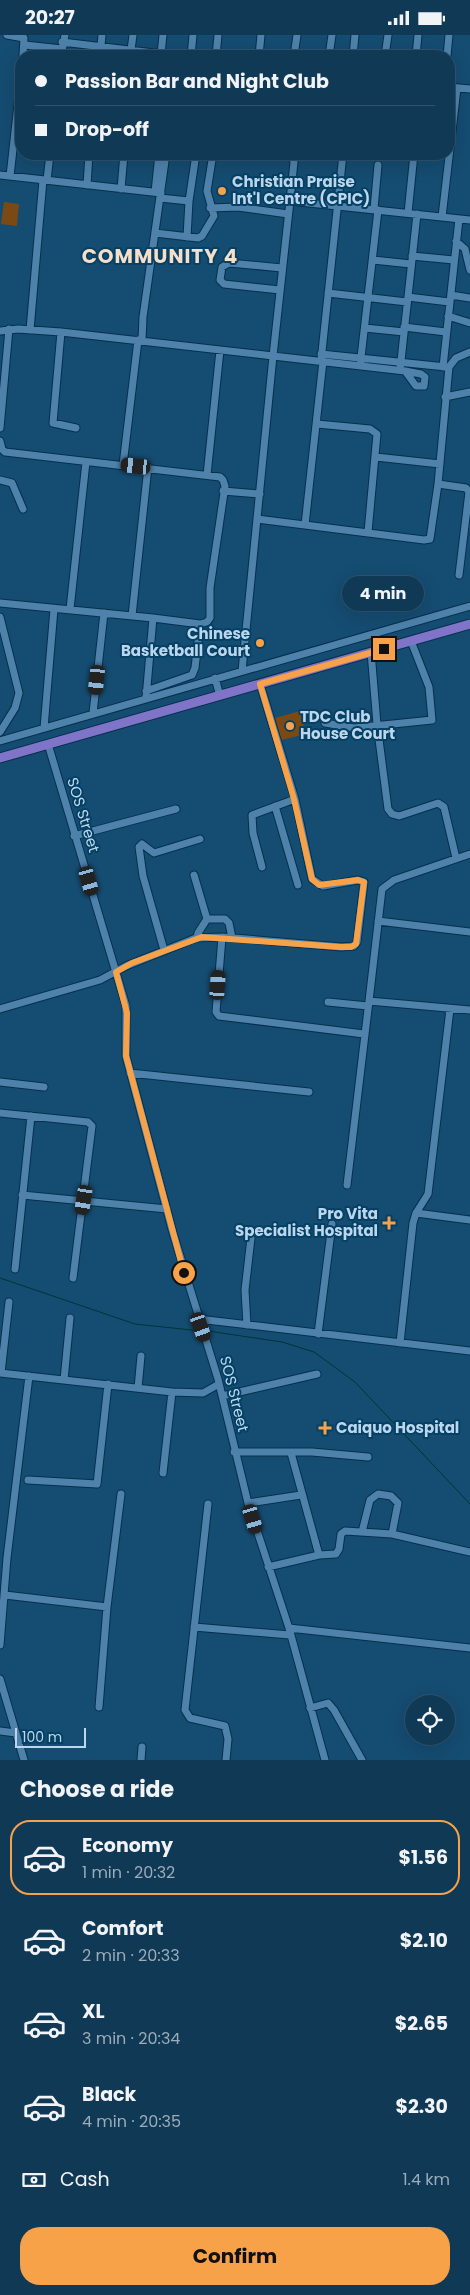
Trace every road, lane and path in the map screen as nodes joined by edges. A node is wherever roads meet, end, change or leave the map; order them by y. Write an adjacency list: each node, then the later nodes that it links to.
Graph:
1 (7, 35): 14 (street)
2 (102, 35): 16 (street)
3 (132, 35): 20 (street)
4 (163, 35): 21 (street)
5 (193, 35): 22 (street)
6 (218, 35): 23 (street)
7 (261, 35): 24 (street)
8 (297, 35): 25 (street)
9 (332, 35): 26 (street)
10 (355, 35): 27 (street)
11 (387, 35): 28 (street)
12 (418, 35): 29 (street)
13 (449, 35): 30 (street)
14 (24, 45): 15 (street); 17 (street)
15 (62, 46): 16 (street)
16 (101, 47): 18 (street); 19 (street)
17 (24, 50)
18 (101, 50)
19 (121, 50)
20 (134, 50)
21 (161, 50)
22 (192, 50)
23 (217, 50)
24 (260, 50)
25 (295, 50)
26 (330, 50)
27 (354, 50)
28 (386, 50)
29 (417, 50)
30 (448, 50)
31 (455, 87): 32 (street)
32 (470, 89)
33 (15, 131): 47 (street)
34 (49, 160): 48 (street)
35 (89, 160): 49 (street)
36 (123, 160): 50 (street)
37 (159, 160): 51 (street)
38 (165, 160): 51 (street)
39 (195, 160): 52 (street)
40 (212, 160): 55 (street)
41 (293, 160): 53 (street)
42 (342, 160): 54 (street)
43 (413, 160): 57 (street)
44 (447, 160): 60 (street)
45 (378, 165): 56 (street)
46 (0, 175): 47 (street)
47 (10, 176): 48 (street)
48 (45, 180): 49 (street); 82 (street)
49 (87, 185): 50 (street)
50 (121, 189): 51 (street)
51 (159, 194): 52 (street); 63 (street)
52 (190, 201): 64 (street)
53 (290, 201): 54 (street); 58 (street)
54 (337, 206): 56 (street); 72 (street)
55 (210, 208): 58 (street); 64 (street)
56 (376, 210): 57 (street); 66 (street)
57 (408, 213): 59 (street)
58 (288, 214): 69 (street)
59 (416, 214): 60 (street); 67 (street)
60 (442, 217): 61 (street)
61 (459, 219): 62 (street); 65 (street)
62 (470, 220)
63 (155, 233): 64 (street); 86 (street)
64 (187, 237)
65 (456, 241): 68 (street); 70 (street)
66 (373, 260): 67 (street); 73 (street)
67 (412, 260): 68 (street); 76 (street)
68 (454, 260): 75 (street)
69 (282, 268): 71 (street); 71 (street)
70 (470, 270)
71 (280, 290): 89 (street)
72 (328, 293): 73 (street); 90 (street)
73 (368, 298): 76 (street); 79 (street)
74 (470, 298): 75 (street)
75 (450, 299): 76 (street); 77 (street)
76 (407, 300): 81 (street)
77 (448, 316): 78 (street); 85 (street)
78 (470, 323)
79 (365, 328): 81 (street); 91 (street)
80 (9, 329): 82 (street); 83 (street); 97 (street)
81 (404, 329): 85 (street); 93 (street)
82 (30, 330): 84 (street)
83 (0, 331)
84 (61, 332): 86 (street); 98 (street)
85 (446, 332): 92 (street)
86 (140, 340): 87 (street); 103 (street)
87 (220, 350): 89 (street); 105 (street)
88 (470, 352): 92 (street)
89 (273, 356): 90 (street); 109 (street)
90 (322, 359): 91 (street); 96 (street)
91 (361, 362): 93 (street)
92 (446, 367): 93 (street); 95 (street)
93 (402, 368)
94 (470, 392): 95 (street)
95 (445, 397): 102 (street)
96 (317, 424): 100 (street); 112 (street)
97 (0, 428)
98 (76, 428)
99 (0, 441): 101 (street)
100 (376, 457): 102 (street); 113 (street)
101 (86, 462): 103 (street); 118 (street)
102 (440, 464): 107 (street)
103 (123, 465): 104 (street)
104 (148, 467): 105 (street); 120 (street)
105 (207, 475): 108 (street)
106 (0, 480): 110 (street)
107 (438, 484): 113 (street); 114 (street)
108 (223, 491): 109 (street); 123 (street)
109 (260, 494): 111 (street)
110 (23, 509)
111 (257, 519): 112 (street); 127 (street)
112 (305, 525): 113 (street)
113 (368, 533)
114 (460, 575)
115 (0, 603): 117 (street)
116 (470, 606): 127 (street)
117 (54, 609): 118 (street); 135 (street)
118 (70, 609): 119 (street)
119 (104, 613): 120 (street); 132 (street)
120 (132, 616): 121 (street)
121 (154, 618): 123 (street); 130 (street)
122 (0, 620): 136 (street)
123 (200, 623): 130 (street)
124 (470, 625): 125 (main road)
125 (411, 641): 126 (main road); 134 (street)
126 (371, 653): 129 (main road); 134 (street)
127 (242, 671): 128 (street)
128 (216, 678): 130 (street); 131 (street)
129 (260, 684): 131 (main road); 140 (street)
130 (146, 694): 132 (street)
131 (220, 696): 138 (main road)
132 (93, 713): 135 (street)
133 (325, 723): 134 (street)
134 (377, 724): 146 (street)
135 (44, 728): 137 (street)
136 (0, 732)
137 (0, 741)
138 (48, 744): 139 (main road); 143 (street, SOS Street)
139 (0, 758)
140 (294, 799): 141 (street); 155 (street)
141 (275, 805): 147 (street); 149 (street)
142 (176, 809): 143 (street)
143 (74, 836): 157 (street, SOS Street)
144 (200, 839): 156 (street)
145 (470, 854): 146 (street)
146 (456, 858): 151 (street)
147 (262, 867)
148 (194, 875): 150 (street)
149 (298, 885)
150 (207, 919): 154 (street); 155 (street)
151 (378, 921): 152 (street); 159 (street)
152 (470, 931)
153 (222, 937): 154 (street); 155 (street); 163 (street)
154 (198, 938): 156 (street)
155 (232, 938)
156 (164, 950): 157 (street)
157 (116, 972): 160 (street); 164 (street, SOS Street)
158 (328, 1002): 159 (street)
159 (368, 1003): 161 (street); 163 (street)
160 (0, 1009)
161 (450, 1009): 162 (street); 174 (street)
162 (470, 1010)
163 (364, 1034): 170 (street)
164 (130, 1073): 167 (street); 173 (street, SOS Street)
165 (0, 1082): 166 (street)
166 (44, 1087)
167 (309, 1093)
168 (0, 1113): 169 (street)
169 (31, 1116): 171 (street); 172 (street)
170 (347, 1185)
171 (22, 1195): 172 (street); 178 (street)
172 (84, 1200): 173 (street); 179 (street)
173 (167, 1209): 182 (street, SOS Street)
174 (416, 1213): 175 (street); 185 (street)
175 (470, 1220)
176 (332, 1224): 184 (street)
177 (251, 1238): 183 (street)
178 (15, 1269)
179 (74, 1278)
180 (9, 1302): 188 (street)
181 (70, 1318): 191 (street)
182 (198, 1319): 183 (street); 193 (street, SOS Street)
183 (247, 1325): 184 (street)
184 (318, 1334): 185 (street)
185 (400, 1343): 186 (street)
186 (470, 1351)
187 (141, 1356): 194 (street)
188 (0, 1373): 190 (street)
189 (317, 1374): 196 (street)
190 (29, 1376): 191 (street); 210 (street)
191 (64, 1380): 192 (street)
192 (108, 1384): 194 (street); 201 (street)
193 (219, 1384): 195 (street); 196 (street, SOS Street)
194 (138, 1388): 195 (street)
195 (172, 1392): 200 (street)
196 (222, 1396): 197 (street, SOS Street)
197 (234, 1452): 198 (street); 204 (street, SOS Street)
198 (291, 1453): 199 (street); 203 (street)
199 (368, 1457)
200 (163, 1473)
201 (28, 1480)
202 (121, 1494): 213 (street)
203 (301, 1495): 204 (street); 209 (street)
204 (248, 1503): 211 (street, SOS Street)
205 (208, 1504): 214 (street)
206 (362, 1532): 207 (street); 207 (street); 209 (street)
207 (392, 1534): 208 (street)
208 (470, 1552)
209 (319, 1555): 211 (street)
210 (3, 1557): 212 (street)
211 (268, 1567): 215 (street, SOS Street)
212 (5, 1595): 213 (street); 216 (street)
213 (107, 1607): 219 (street)
214 (194, 1627): 215 (street); 226 (street)
215 (290, 1632): 217 (street); 220 (street, SOS Street)
216 (0, 1645)
217 (470, 1648)
218 (0, 1679): 222 (street)
219 (99, 1707)
220 (310, 1708): 227 (street, SOS Street); 228 (street)
221 (0, 1731): 222 (street)
222 (16, 1733): 224 (street)
223 (142, 1747): 225 (street)
224 (24, 1760)
225 (141, 1760)
226 (226, 1760)
227 (325, 1760)
228 (362, 1760)

